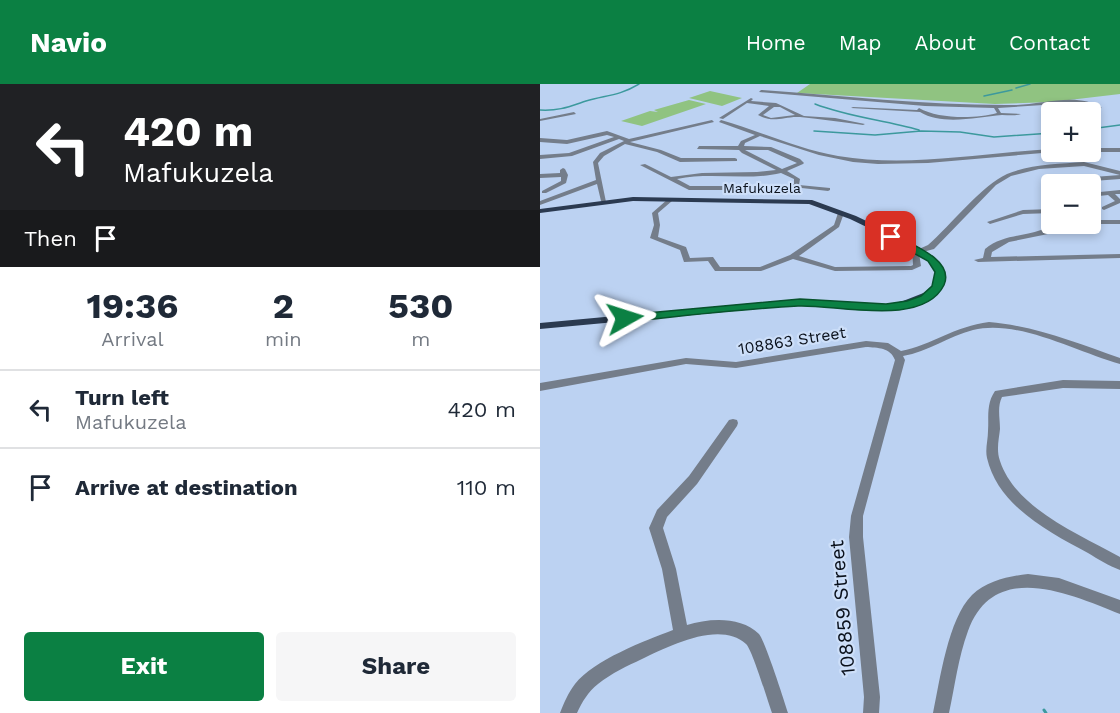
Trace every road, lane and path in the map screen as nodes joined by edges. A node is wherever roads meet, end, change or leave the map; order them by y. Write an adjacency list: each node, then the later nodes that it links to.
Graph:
1 (790, 97): 3 (street)
2 (747, 102): 3 (street); 6 (street); 13 (street)
3 (773, 104): 11 (street); 11 (street)
4 (1041, 105): 6 (street)
5 (1045, 105): 5 (street)
6 (995, 106): 9 (street)
7 (853, 108): 12 (street)
8 (574, 113): 14 (street)
9 (1000, 114): 10 (street); 12 (street)
10 (1019, 114)
11 (800, 116): 15 (street)
12 (955, 117): 16 (street)
13 (721, 119): 17 (street); 20 (street)
14 (540, 120)
15 (863, 124)
16 (960, 125)
17 (761, 134): 22 (street); 25 (street)
18 (619, 137): 19 (street); 20 (street); 26 (street)
19 (540, 140)
20 (627, 142): 27 (street); 34 (street)
21 (699, 148): 22 (street)
22 (740, 148): 29 (street); 29 (street)
23 (1101, 150): 24 (street)
24 (1120, 150)
25 (1041, 152)
26 (540, 157)
27 (735, 160)
28 (643, 165): 33 (street)
29 (781, 171): 33 (street); 35 (street)
30 (1120, 175): 32 (street); 54 (street)
31 (540, 176): 37 (street)
32 (1101, 177)
33 (670, 179): 35 (street)
34 (599, 181): 40 (street); 43 (street)
35 (795, 186): 36 (street)
36 (828, 189)
37 (542, 192): 40 (street)
38 (1120, 192): 39 (street)
39 (1110, 193): 41 (street); 45 (street)
40 (563, 194): 44 (street)
41 (1101, 194)
42 (670, 200): 43 (main road, Mafukuzela); 48 (main road, Mafukuzela); 56 (street)
43 (604, 201): 46 (main road, Mafukuzela)
44 (540, 204)
45 (1104, 208)
46 (540, 211)
47 (1041, 211): 49 (street)
48 (841, 213): 54 (main road, Mafukuzela); 56 (street)
49 (990, 222)
50 (1101, 222): 51 (street)
51 (1117, 222): 53 (street)
52 (1041, 232): 55 (street)
53 (1120, 232)
54 (917, 250): 56 (street); 57 (main road, Mafukuzela)
55 (1120, 256)
56 (794, 257)
57 (540, 326)
58 (899, 357): 59 (street); 61 (street, 108863 Street); 68 (street, 108859 Street)
59 (1120, 361)
60 (1120, 385): 63 (street)
61 (540, 387)
62 (733, 423): 65 (street)
63 (1120, 564)
64 (1120, 607): 69 (street)
65 (681, 632): 66 (street); 67 (street)
66 (568, 713)
67 (780, 713)
68 (871, 713)
69 (941, 713)

